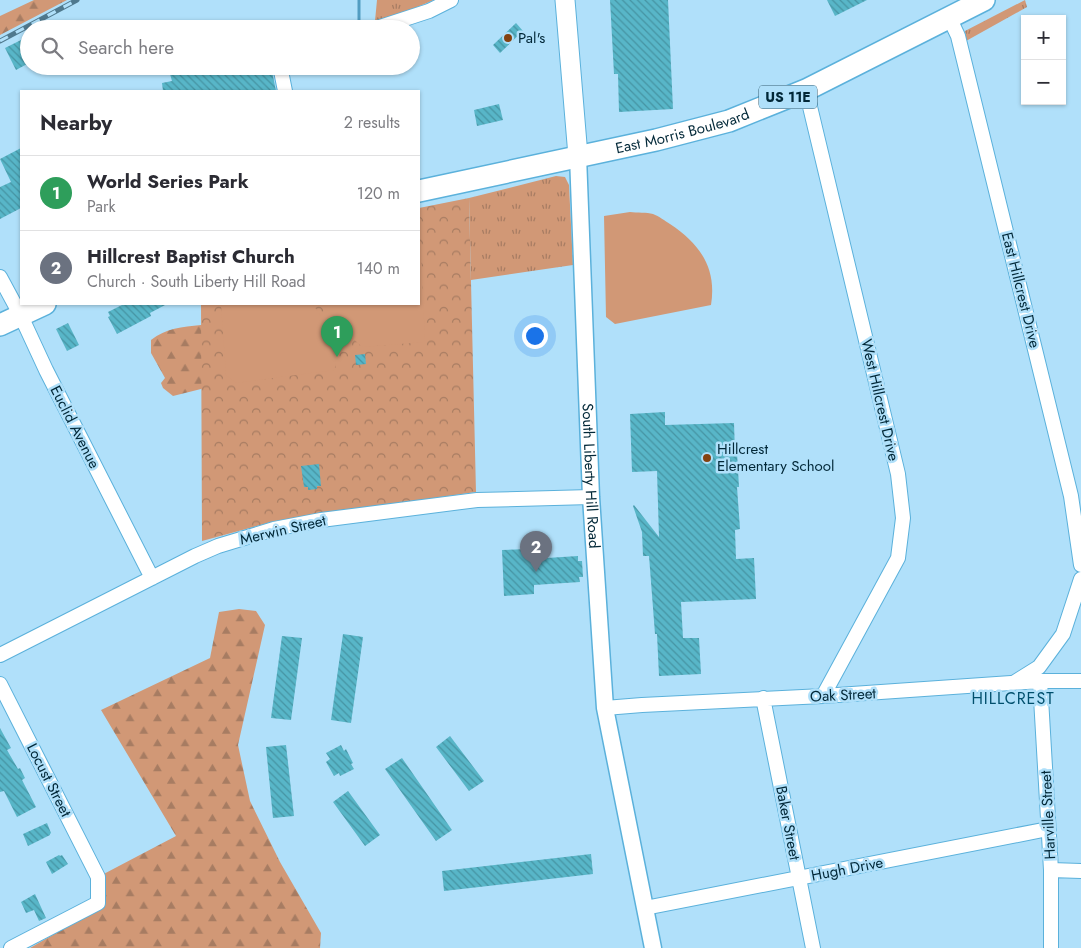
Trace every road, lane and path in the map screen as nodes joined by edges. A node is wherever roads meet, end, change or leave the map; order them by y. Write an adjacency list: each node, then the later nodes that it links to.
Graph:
1 (450, 0): 5 (street)
2 (984, 0): 4 (main road, East Morris Boulevard / US 11E)
3 (563, 3): 9 (main road, South Liberty Hill Road)
4 (949, 17): 8 (main road, East Morris Boulevard / US 11E); 16 (street, East Hillcrest Drive)
5 (402, 20)
6 (282, 75): 7 (street)
7 (285, 90)
8 (806, 90): 9 (main road, East Morris Boulevard / US 11E); 24 (street, West Hillcrest Drive)
9 (578, 156): 10 (main road, East Morris Boulevard / US 11E); 15 (street, South Liberty Hill Road)
10 (420, 191)
11 (0, 277): 13 (street, Euclid Avenue)
12 (43, 305): 13 (main road)
13 (21, 316): 14 (main road); 17 (street, Euclid Avenue)
14 (0, 326)
15 (591, 496): 17 (street, Merwin Street); 26 (street, South Liberty Hill Road)
16 (1081, 565)
17 (152, 578): 19 (street, Merwin Street)
18 (1081, 579): 22 (street)
19 (0, 655)
20 (1040, 681): 21 (street, Oak Street); 22 (street, Oak Street); 27 (street, Harville Street)
21 (1081, 681)
22 (1015, 683): 24 (street, Oak Street)
23 (0, 684): 32 (street, Locust Street)
24 (823, 696): 25 (street, Oak Street)
25 (763, 698): 26 (street, Oak Street); 30 (street, Baker Street)
26 (605, 708): 31 (street, South Liberty Hill Road)
27 (1048, 829): 28 (street, Harville Street); 30 (street, Hugh Drive)
28 (1051, 870): 29 (street); 35 (street, Harville Street)
29 (1081, 870)
30 (800, 879): 31 (street, Hugh Drive); 34 (street, Baker Street)
31 (645, 908): 33 (street, South Liberty Hill Road)
32 (12, 948)
33 (653, 948)
34 (813, 948)
35 (1051, 948)

